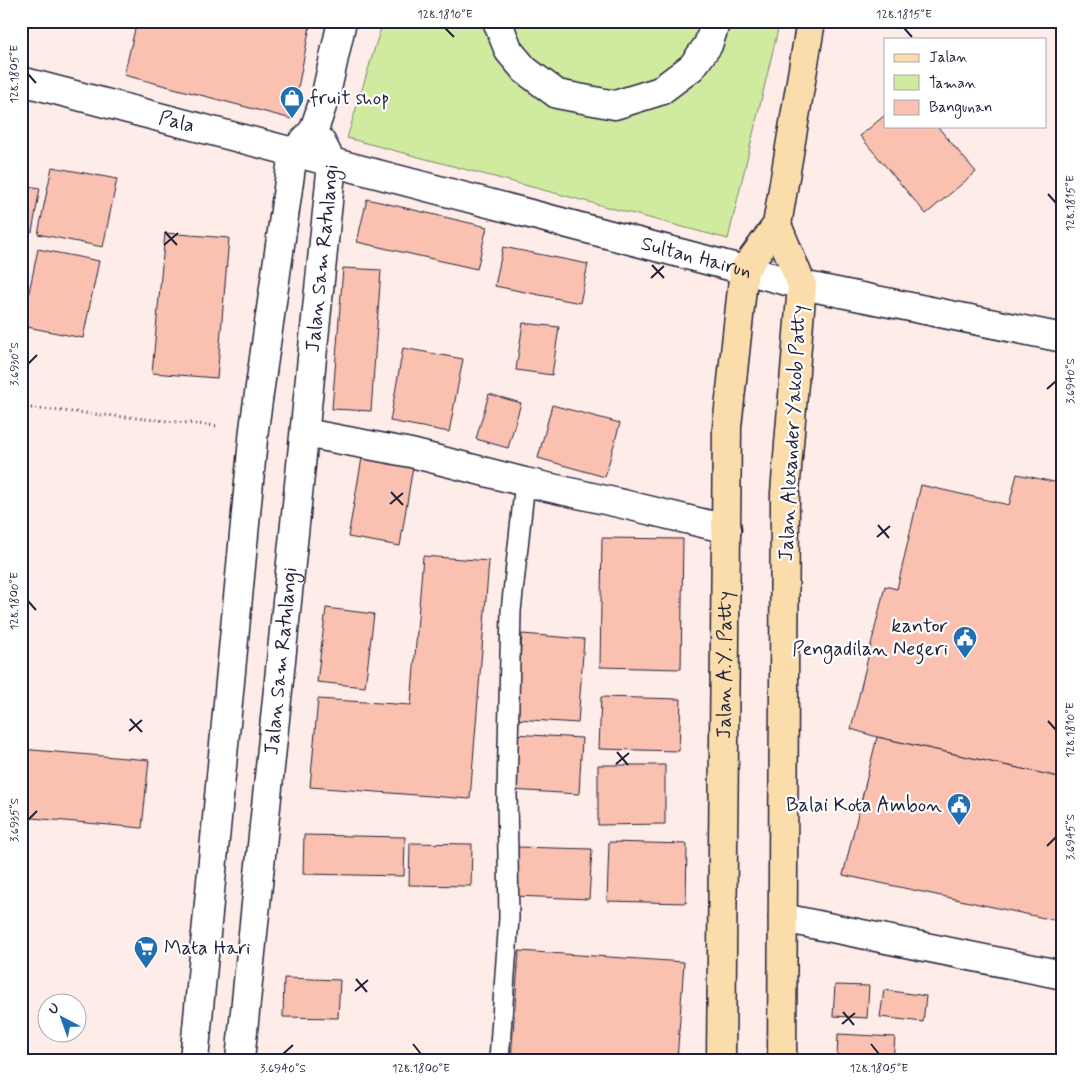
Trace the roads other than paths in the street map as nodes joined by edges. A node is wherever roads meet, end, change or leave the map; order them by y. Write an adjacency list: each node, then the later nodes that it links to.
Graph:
1 (342, 21): 6 (street)
2 (497, 21): 3 (street)
3 (716, 21)
4 (811, 21): 9 (main road)
5 (21, 81): 7 (street, Pala)
6 (314, 130): 7 (street, Jalan Sam Ratulangi); 8 (street, Jalan Sam Ratulangi)
7 (293, 153): 8 (street, Pala); 18 (street, Jalan Sam Ratulangi)
8 (332, 163): 10 (street, Sultan Hairun); 13 (street, Jalan Sam Ratulangi)
9 (777, 225): 10 (main road); 11 (main road)
10 (744, 270): 11 (street, Sultan Hairun); 15 (main road, Jalan A.Y. Patty)
11 (802, 286): 12 (street, Sultan Hairun); 16 (main road, Jalan Alexander Yakob Patty)
12 (1063, 338)
13 (305, 433): 14 (street); 19 (street, Jalan Sam Ratulangi)
14 (525, 482): 15 (street); 20 (lane)
15 (727, 529): 21 (main road, Jalan A.Y. Patty)
16 (783, 918): 17 (street); 22 (main road, Jalan Alexander Yakob Patty)
17 (1063, 975)
18 (194, 1060)
19 (240, 1060)
20 (499, 1060)
21 (721, 1060)
22 (782, 1060)

